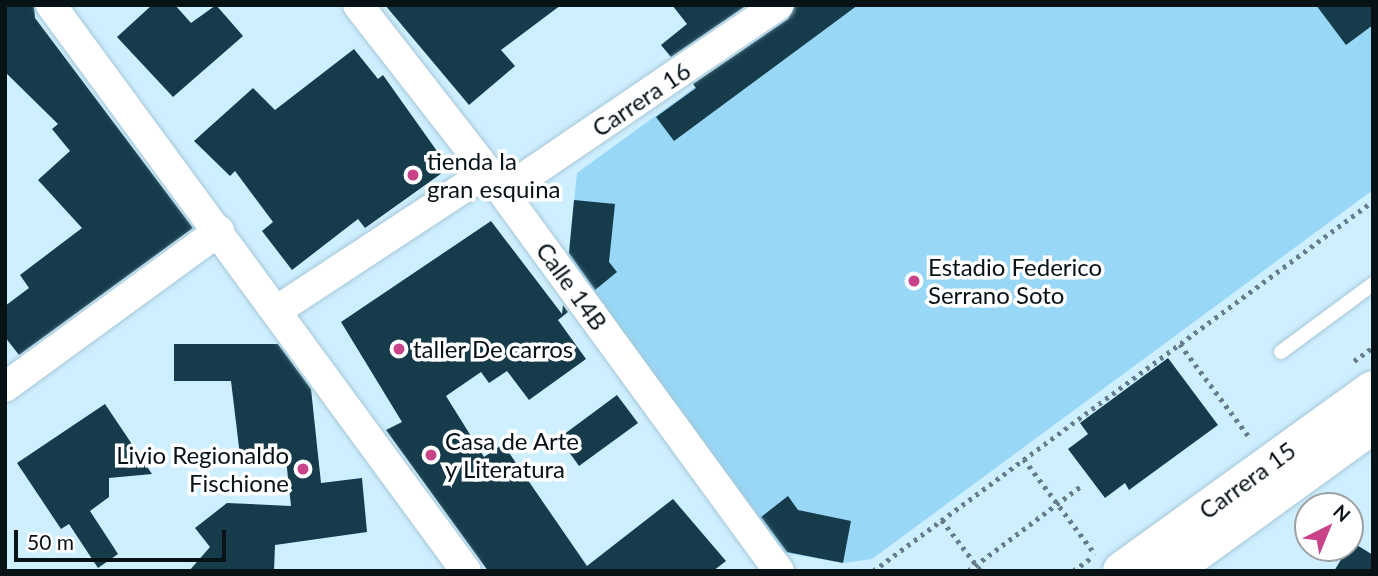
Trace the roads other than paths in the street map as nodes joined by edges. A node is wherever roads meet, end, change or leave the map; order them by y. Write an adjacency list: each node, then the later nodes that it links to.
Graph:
1 (51, 5): 5 (street)
2 (358, 5): 4 (street, Calle 14B)
3 (778, 5): 4 (street, Carrera 16)
4 (496, 182): 7 (street, Carrera 16); 14 (street, Calle 14B)
5 (219, 230): 7 (street); 9 (street)
6 (1373, 284): 8 (lane)
7 (276, 311): 13 (street)
8 (1281, 352)
9 (5, 387)
10 (1373, 390): 12 (main road, Carrera 15)
11 (1373, 424): 15 (street, Carrera 15)
12 (1108, 562)
13 (466, 571)
14 (779, 571)
15 (1170, 571)

